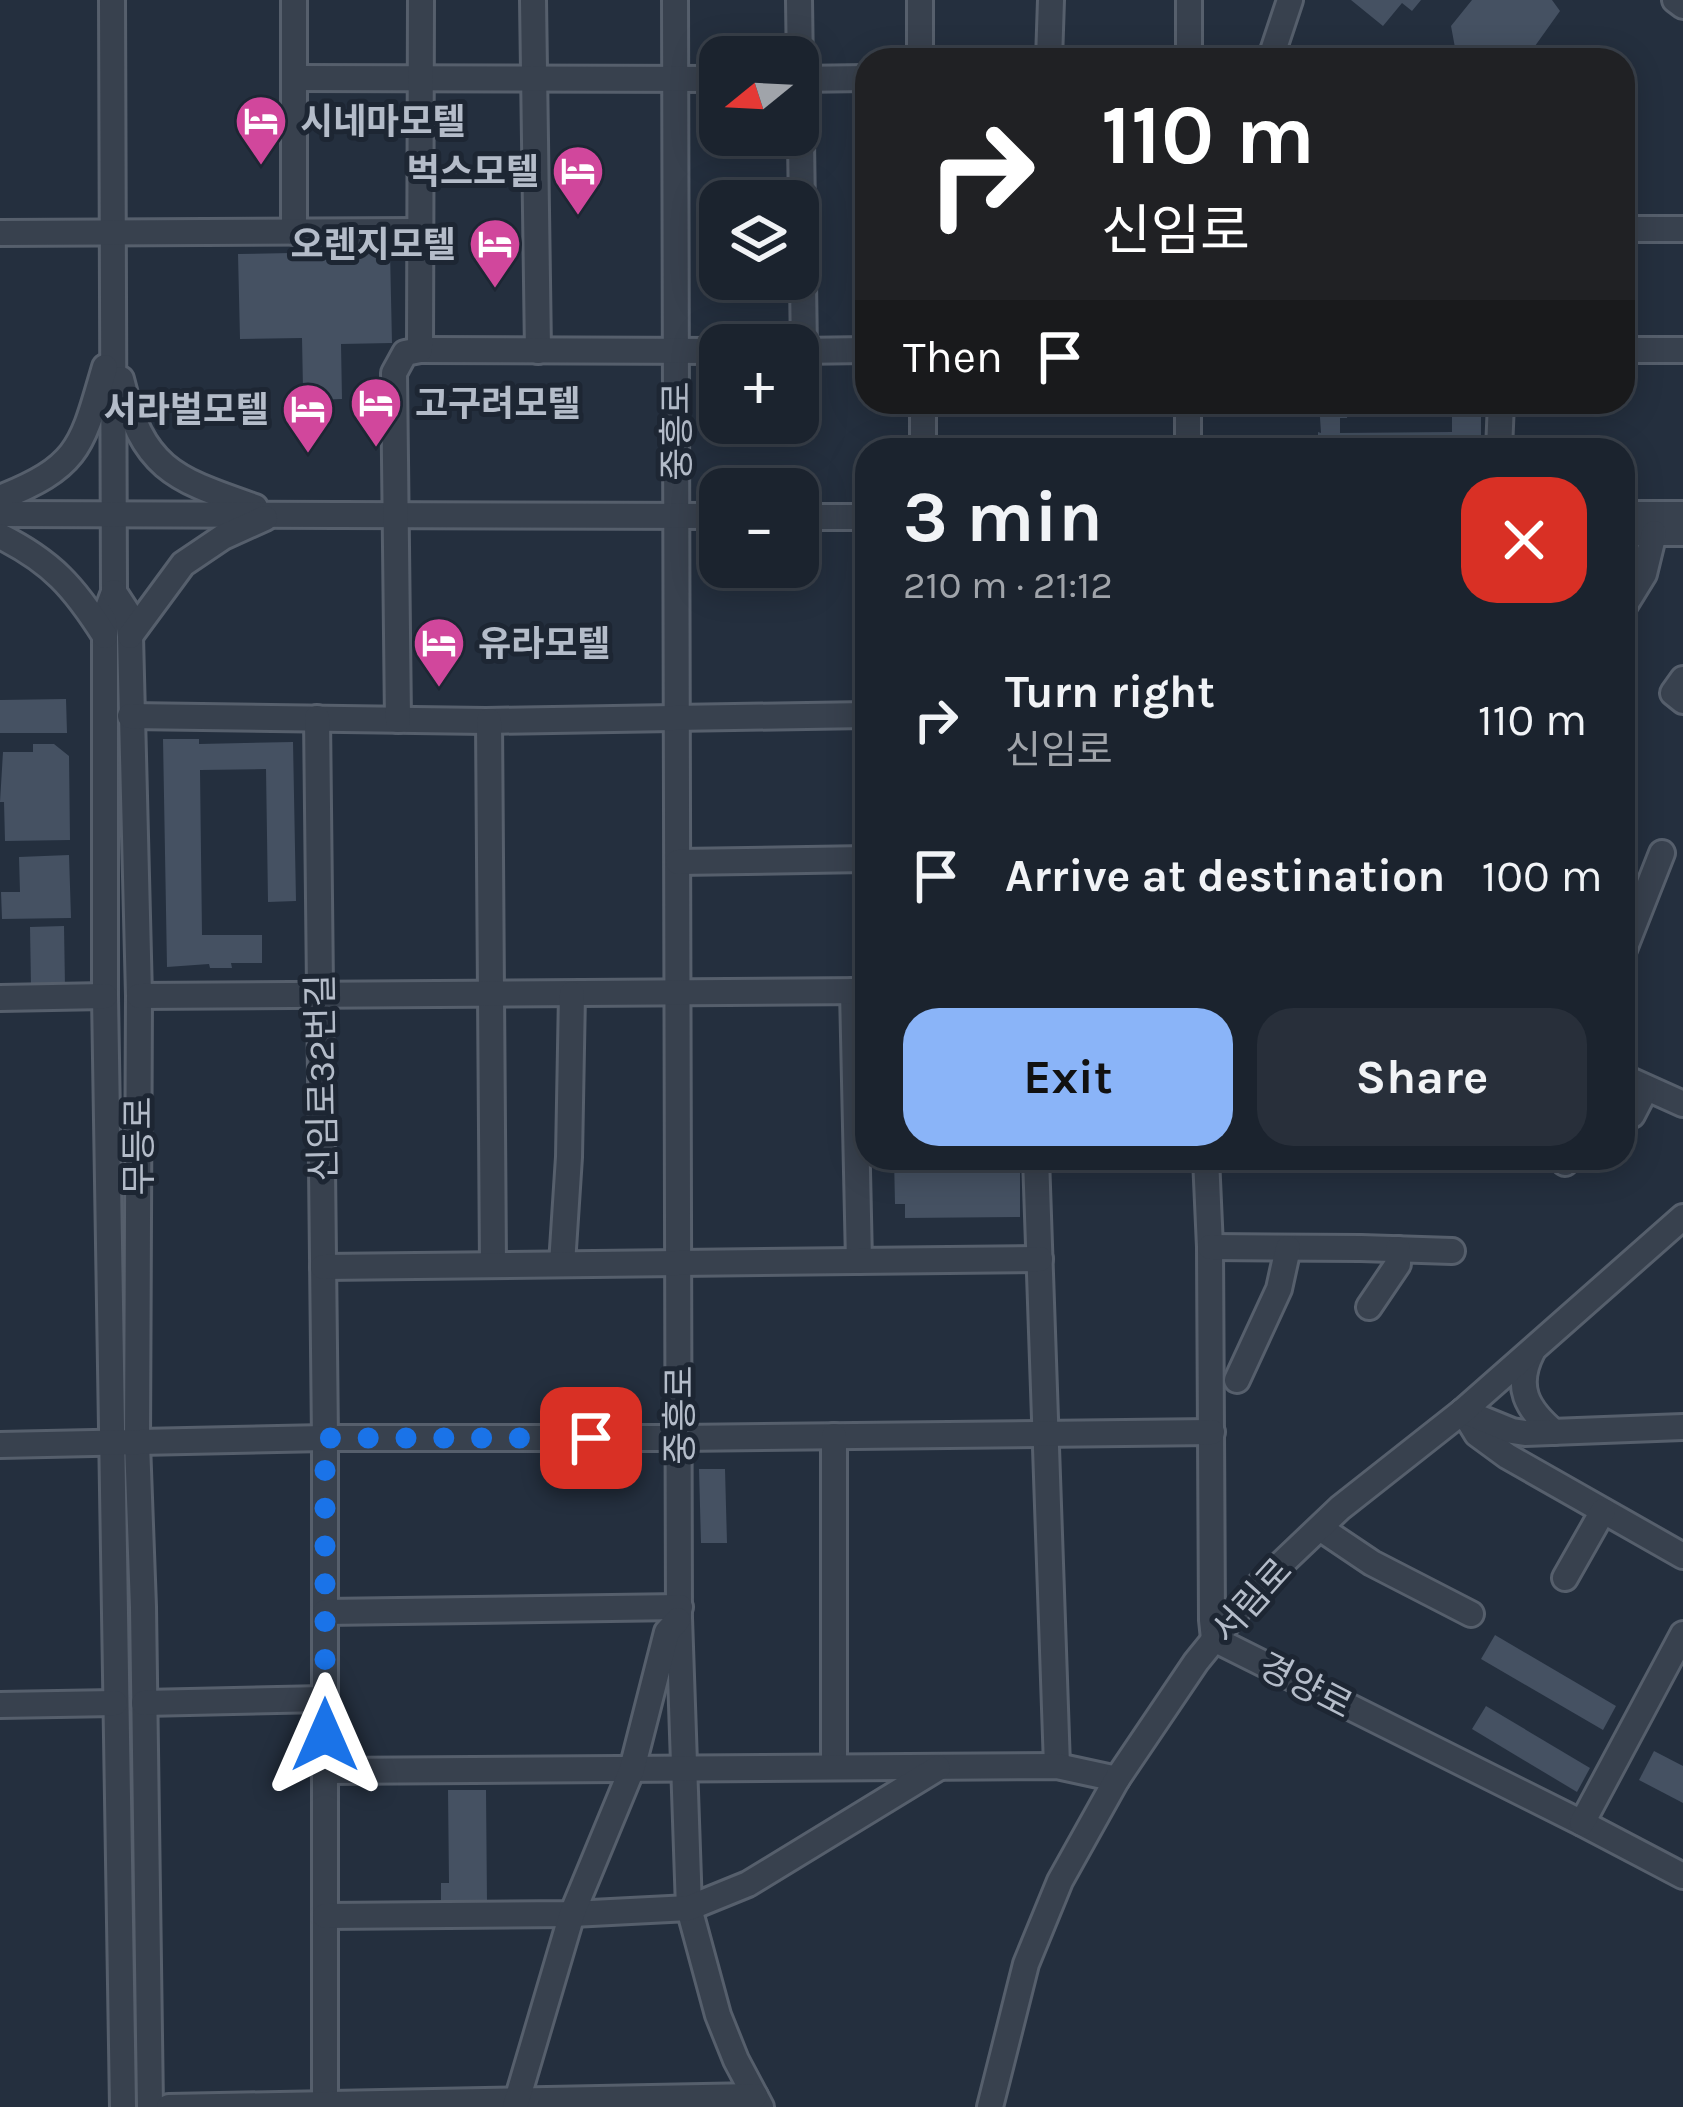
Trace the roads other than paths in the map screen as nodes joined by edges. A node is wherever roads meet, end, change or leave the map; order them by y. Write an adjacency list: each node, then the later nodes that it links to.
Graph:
1 (112, 0): 31 (street, 무등로)
2 (294, 0): 18 (street)
3 (421, 0): 20 (street)
4 (533, 0): 21 (street)
5 (675, 0): 24 (street, 중흥로)
6 (799, 0): 13 (street)
7 (920, 0): 14 (street)
8 (1051, 0): 15 (street)
9 (1189, 0): 16 (street)
10 (1290, 0): 17 (street)
11 (1675, 0): 12 (street)
12 (1683, 6)
13 (799, 36)
14 (920, 48)
15 (1049, 48)
16 (1189, 48)
17 (1274, 48)
18 (294, 78): 20 (street); 29 (street)
19 (855, 78): 23 (street)
20 (421, 79): 21 (street); 28 (street)
21 (534, 79): 24 (street); 38 (street)
22 (699, 79): 24 (street)
23 (819, 79)
24 (675, 80): 39 (street, 중흥로)
25 (801, 156): 32 (street)
26 (1635, 230): 27 (street)
27 (1683, 230)
28 (421, 231): 29 (street); 34 (street)
29 (294, 232): 31 (street)
30 (0, 233): 31 (street)
31 (112, 233): 33 (street, 무등로)
32 (801, 324)
33 (112, 342): 42 (street); 43 (street, 무등로); 45 (street)
34 (419, 350): 38 (street); 48 (street)
35 (855, 350): 41 (street)
36 (1635, 350): 37 (street)
37 (1683, 350)
38 (538, 351): 39 (street)
39 (676, 351): 40 (street); 49 (street, 중흥로)
40 (699, 351)
41 (819, 351)
42 (0, 498)
43 (112, 513): 44 (street); 45 (street); 58 (street, 무등로)
44 (0, 514)
45 (274, 514): 48 (street); 58 (street)
46 (1635, 514): 47 (street)
47 (1683, 514)
48 (394, 515): 49 (street); 65 (street)
49 (676, 516): 50 (street); 64 (street, 중흥로)
50 (699, 516)
51 (819, 517): 52 (street)
52 (855, 517)
53 (1635, 533): 54 (street)
54 (1654, 533): 55 (street); 57 (street)
55 (1683, 533)
56 (0, 536): 58 (street)
57 (1635, 589)
58 (118, 636): 62 (street, 무등로); 77 (street, 무등로)
59 (1683, 679): 60 (street)
60 (1683, 701)
61 (855, 715): 64 (street)
62 (130, 716): 63 (street); 75 (street, 무등로)
63 (317, 718): 65 (street); 76 (street, 신임로32번길)
64 (677, 718): 66 (street); 69 (street, 중흥로)
65 (398, 720): 66 (street)
66 (489, 721): 73 (street)
67 (1662, 853): 70 (street)
68 (855, 859): 69 (street)
69 (678, 862): 72 (street, 중흥로)
70 (1635, 922)
71 (855, 991): 72 (street)
72 (678, 993): 74 (street); 91 (street, 중흥로)
73 (489, 994): 74 (street); 76 (street); 93 (street)
74 (572, 994): 92 (street)
75 (139, 995): 76 (street); 106 (street, 무등로)
76 (320, 995): 94 (street, 신임로32번길)
77 (105, 996): 78 (street); 106 (street, 무등로)
78 (0, 998)
79 (1635, 1082): 80 (street)
80 (1683, 1104)
81 (861, 1170): 90 (street)
82 (1036, 1170): 89 (street)
83 (1207, 1170): 85 (street, 경양로)
84 (1683, 1216): 96 (street, 서림로)
85 (1210, 1247): 86 (street); 101 (street, 경양로)
86 (1288, 1248): 87 (street); 97 (street)
87 (1398, 1249): 88 (street); 95 (street)
88 (1452, 1251)
89 (1040, 1259): 90 (street); 100 (street)
90 (859, 1261): 91 (street)
91 (679, 1263): 92 (street); 105 (street, 중흥로)
92 (562, 1264): 93 (street)
93 (493, 1265): 94 (street)
94 (323, 1267): 104 (street, 신임로32번길)
95 (1369, 1307)
96 (1534, 1348): 98 (street, 서림로); 102 (street)
97 (1237, 1380)
98 (1463, 1411): 102 (street); 108 (street); 109 (street, 서림로)
99 (1683, 1427): 102 (street)
100 (1046, 1432): 101 (street); 103 (street); 121 (street)
101 (1212, 1432): 116 (street, 경양로)
102 (1554, 1432)
103 (835, 1436): 105 (street); 124 (street)
104 (325, 1438): 105 (street); 106 (street); 112 (street, 신임로32번길)
105 (679, 1438): 113 (street, 중흥로)
106 (124, 1443): 107 (street); 118 (street, 무등로); 119 (street, 무등로)
107 (0, 1445)
108 (1603, 1511): 110 (street); 111 (street)
109 (1320, 1528): 114 (street); 116 (street, 서림로)
110 (1683, 1556)
111 (1565, 1578)
112 (325, 1612): 113 (street); 117 (street, 신임로32번길)
113 (680, 1612): 123 (street, 중흥로); 125 (street)
114 (1471, 1614)
115 (1683, 1634): 128 (street)
116 (1214, 1639): 127 (street, 서림로); 128 (street, 경양로)
117 (324, 1699): 119 (street); 126 (street, 신임로32번길)
118 (115, 1703): 120 (street); 137 (street, 무등로)
119 (144, 1703): 138 (street, 무등로)
120 (0, 1705)
121 (1057, 1766): 122 (street); 127 (street)
122 (940, 1767): 124 (street); 130 (street)
123 (686, 1768): 124 (street); 125 (street); 130 (street, 중흥로)
124 (834, 1768)
125 (632, 1769): 126 (street); 131 (street)
126 (325, 1771): 132 (street, 신임로32번길)
127 (1117, 1779): 140 (street, 서림로)
128 (1582, 1823): 129 (street, 경양로)
129 (1683, 1876)
130 (689, 1907): 131 (street); 133 (street, 중흥로)
131 (572, 1914): 132 (street); 134 (street)
132 (325, 1916): 136 (street, 신임로32번길)
133 (758, 2102): 134 (street)
134 (516, 2105): 136 (street)
135 (255, 2106): 136 (street); 139 (street)
136 (325, 2106)
137 (123, 2107)
138 (150, 2107)
139 (169, 2107)
140 (989, 2107)

